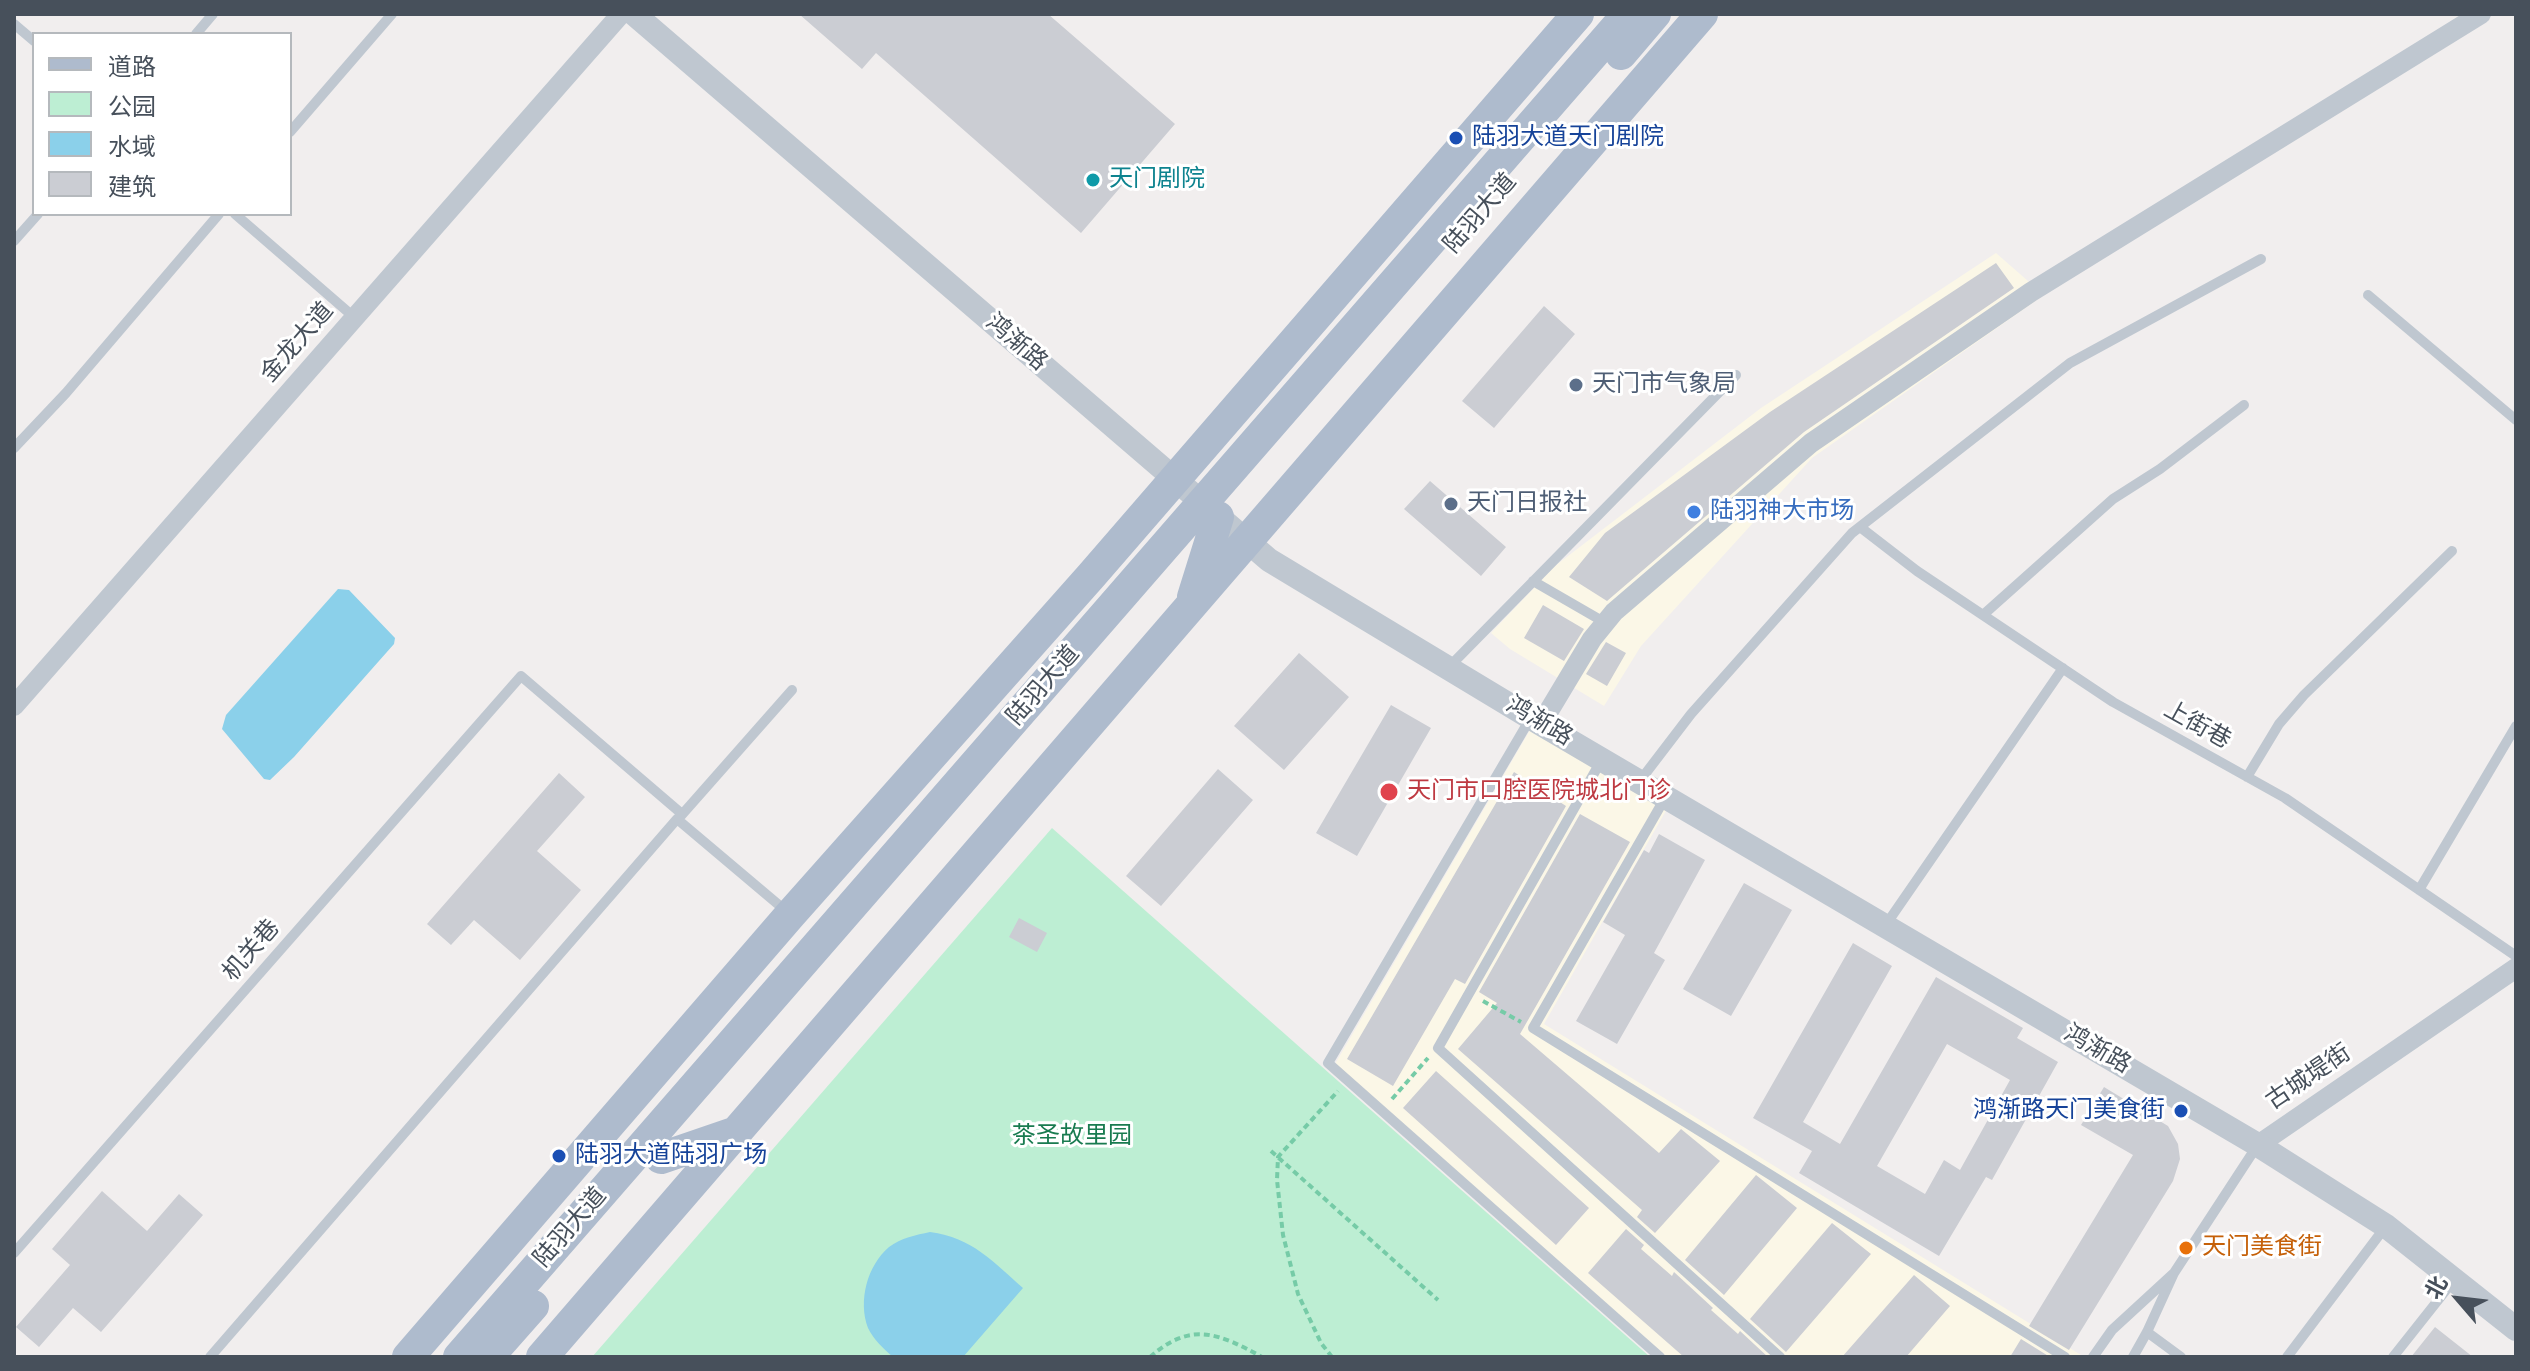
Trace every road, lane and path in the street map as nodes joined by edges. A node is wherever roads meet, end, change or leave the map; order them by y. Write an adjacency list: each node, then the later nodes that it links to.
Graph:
1 (213, 14): 11 (lane)
2 (392, 14): 13 (lane)
3 (621, 14): 20 (street, 金龙大道)
4 (634, 14): 25 (street, 鸿渐路)
5 (1578, 14): 25 (main road)
6 (1628, 14): 26 (main road, 陆羽大道)
7 (1655, 14): 26 (main road, 陆羽大道)
8 (1702, 14): 28 (main road)
9 (2481, 14): 34 (street)
10 (14, 24): 12 (lane)
11 (198, 32)
12 (32, 39)
13 (292, 130)
14 (36, 216): 17 (lane)
15 (217, 216): 24 (lane)
16 (237, 216): 20 (lane)
17 (14, 241)
18 (2261, 259): 27 (lane)
19 (2368, 295): 23 (lane)
20 (355, 318): 38 (street, 金龙大道)
21 (1736, 375): 31 (lane)
22 (2244, 405): 33 (lane)
23 (2516, 420)
24 (14, 448)
25 (1174, 480): 26 (street, 鸿渐路); 30 (main road)
26 (1210, 511): 28 (street, 鸿渐路); 30 (main road); 32 (main road); 60 (main road, 陆羽大道); 69 (main road, 陆羽大道)
27 (1860, 527): 33 (lane, 上街巷); 43 (lane)
28 (1248, 542): 32 (main road); 35 (street, 鸿渐路)
29 (2452, 551): 42 (lane)
30 (1091, 576): 47 (main road)
31 (1533, 581): 34 (lane); 35 (lane)
32 (1188, 611): 56 (main road)
33 (1983, 615): 36 (lane, 上街巷)
34 (1604, 622): 39 (street)
35 (1448, 668): 39 (street, 鸿渐路)
36 (2063, 668): 42 (lane, 上街巷); 48 (lane)
37 (792, 690): 45 (lane)
38 (14, 706)
39 (1536, 721): 41 (street, 鸿渐路); 54 (lane)
40 (2516, 726): 46 (lane)
41 (1602, 759): 43 (street, 鸿渐路); 51 (lane)
42 (2247, 777): 46 (lane, 上街巷)
43 (1639, 782): 44 (street, 鸿渐路)
44 (1666, 797): 48 (street, 鸿渐路); 52 (lane)
45 (680, 817): 47 (lane); 63 (lane, 机关巷); 70 (lane)
46 (2419, 890): 49 (lane, 上街巷)
47 (790, 915): 61 (main road)
48 (1885, 926): 57 (street, 鸿渐路)
49 (2516, 956)
50 (2516, 968): 57 (street, 古城堤街)
51 (1469, 994): 52 (path); 53 (lane)
52 (1533, 1028): 79 (lane)
53 (1438, 1048): 55 (path); 78 (lane)
54 (1348, 1081): 55 (lane); 59 (path)
55 (1381, 1111): 77 (lane)
56 (736, 1133): 60 (main road); 73 (main road)
57 (2258, 1145): 62 (street, 鸿渐路); 64 (lane, 古城堤街)
58 (1271, 1151): 59 (path)
59 (1278, 1157): 66 (path); 76 (path)
60 (661, 1158): 69 (main road, 陆羽大道)
61 (529, 1216): 69 (main road); 71 (main road)
62 (2386, 1226): 65 (street, 鸿渐路); 83 (lane)
63 (14, 1253)
64 (2174, 1273): 68 (lane, 古城堤街); 80 (lane, 古城堤街)
65 (2454, 1279): 67 (street, 鸿渐路); 84 (lane)
66 (1438, 1300)
67 (2516, 1329)
68 (2147, 1332): 81 (lane, 古城堤街); 82 (lane)
69 (485, 1344): 72 (main road, 陆羽大道)
70 (210, 1357)
71 (408, 1357)
72 (459, 1357)
73 (542, 1357)
74 (1150, 1357): 75 (path)
75 (1262, 1357)
76 (1332, 1357)
77 (1660, 1357)
78 (1780, 1357)
79 (2065, 1357)
80 (2093, 1357)
81 (2133, 1357)
82 (2181, 1357)
83 (2287, 1357)
84 (2393, 1357)

